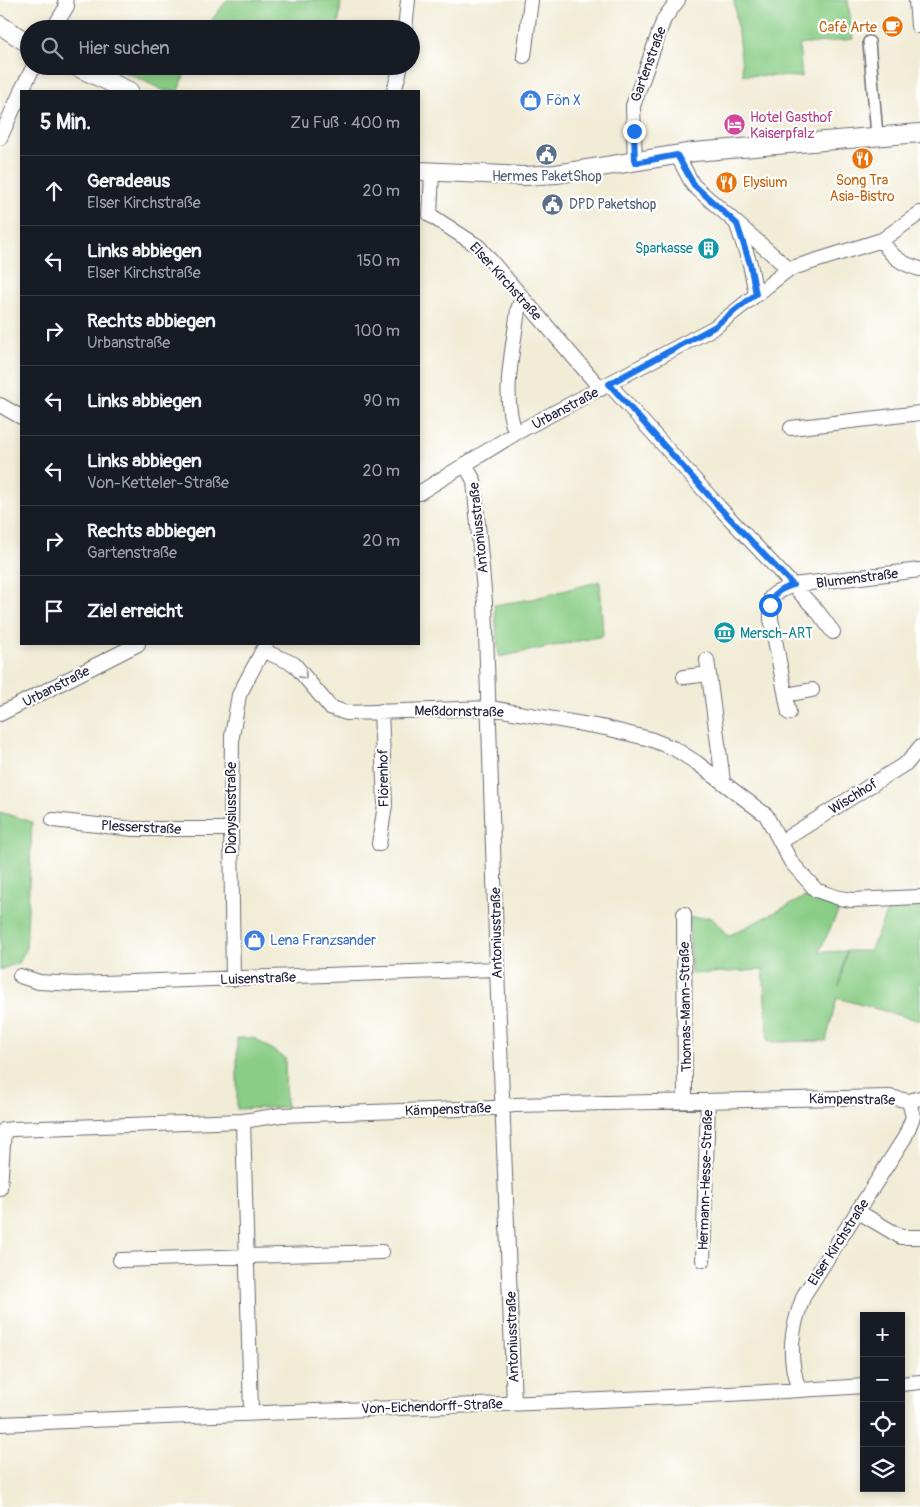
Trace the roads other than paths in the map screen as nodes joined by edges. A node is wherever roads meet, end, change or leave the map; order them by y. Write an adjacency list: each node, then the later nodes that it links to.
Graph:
1 (65, 0): 6 (street)
2 (408, 0): 7 (street)
3 (531, 0): 12 (street)
4 (678, 0): 24 (street, Gartenstraße)
5 (917, 4): 9 (street)
6 (58, 20)
7 (406, 20)
8 (0, 25): 10 (street)
9 (920, 26)
10 (20, 38)
11 (869, 42): 21 (street)
12 (524, 56)
13 (29, 75): 16 (street)
14 (94, 75): 17 (street)
15 (398, 75): 18 (street)
16 (22, 90)
17 (127, 90)
18 (394, 90)
19 (20, 93): 22 (street)
20 (920, 133): 21 (street)
21 (878, 135): 23 (street)
22 (0, 138)
23 (677, 155): 24 (street); 27 (street)
24 (635, 163): 25 (street)
25 (425, 172): 32 (street, Elser Kirchstraße)
26 (920, 213): 28 (street, Urbanstraße)
27 (737, 224): 29 (street); 31 (street)
28 (882, 240): 29 (street, Urbanstraße); 30 (street)
29 (789, 269): 31 (street, Urbanstraße)
30 (920, 270)
31 (756, 294): 33 (street, Urbanstraße)
32 (522, 299): 33 (street, Elser Kirchstraße); 38 (street)
33 (605, 387): 38 (street, Urbanstraße); 42 (street, Elser Kirchstraße)
34 (0, 405): 36 (street)
35 (920, 413): 37 (street)
36 (20, 416)
37 (791, 428)
38 (516, 433): 39 (street, Urbanstraße)
39 (466, 464): 40 (street, Urbanstraße); 49 (street, Antoniusstraße)
40 (420, 492)
41 (920, 570): 42 (street, Blumenstraße)
42 (793, 585): 43 (street, Elser Kirchstraße); 48 (street)
43 (833, 632)
44 (136, 645): 51 (street, Urbanstraße)
45 (265, 647): 50 (street, Meßdornstraße, one-way to 50); 56 (street, Dionysiusstraße)
46 (684, 677): 54 (street)
47 (812, 690): 48 (street)
48 (786, 695): 52 (street)
49 (490, 708): 50 (street, Meßdornstraße); 54 (street, Meßdornstraße); 61 (street, Antoniusstraße)
50 (381, 711): 58 (street, Flörenhof)
51 (0, 714)
52 (789, 714)
53 (920, 747): 57 (street, Wischhof)
54 (723, 781): 57 (street, Meßdornstraße)
55 (53, 820): 56 (street, Plesserstraße)
56 (230, 829): 63 (street, Dionysiusstraße)
57 (782, 841): 59 (street, Meßdornstraße)
58 (379, 844)
59 (920, 897)
60 (684, 914): 65 (street, Thomas-Mann-Straße)
61 (497, 969): 63 (street, Luisenstraße); 67 (street, Antoniusstraße)
62 (20, 976): 63 (street, Luisenstraße)
63 (233, 980)
64 (914, 1100): 66 (street, Kämpenstraße); 71 (street, Elser Kirchstraße)
65 (686, 1101): 66 (street, Kämpenstraße); 67 (street, Kämpenstraße)
66 (708, 1101): 76 (street, Hermann-Hesse-Straße)
67 (502, 1107): 68 (street, Kämpenstraße); 81 (street, Antoniusstraße)
68 (243, 1121): 69 (street, Kämpenstraße); 74 (street)
69 (1, 1158): 70 (street)
70 (0, 1188)
71 (858, 1211): 72 (street); 80 (street, Elser Kirchstraße)
72 (920, 1236)
73 (382, 1252): 74 (street)
74 (246, 1256): 75 (street); 82 (street)
75 (120, 1260)
76 (703, 1260)
77 (920, 1382): 78 (street)
78 (905, 1384)
79 (860, 1386): 80 (street, Von-Eichendorff-Straße)
80 (799, 1390): 81 (street, Von-Eichendorff-Straße)
81 (514, 1404): 82 (street, Von-Eichendorff-Straße)
82 (252, 1412): 83 (street, Von-Eichendorff-Straße)
83 (0, 1424)

